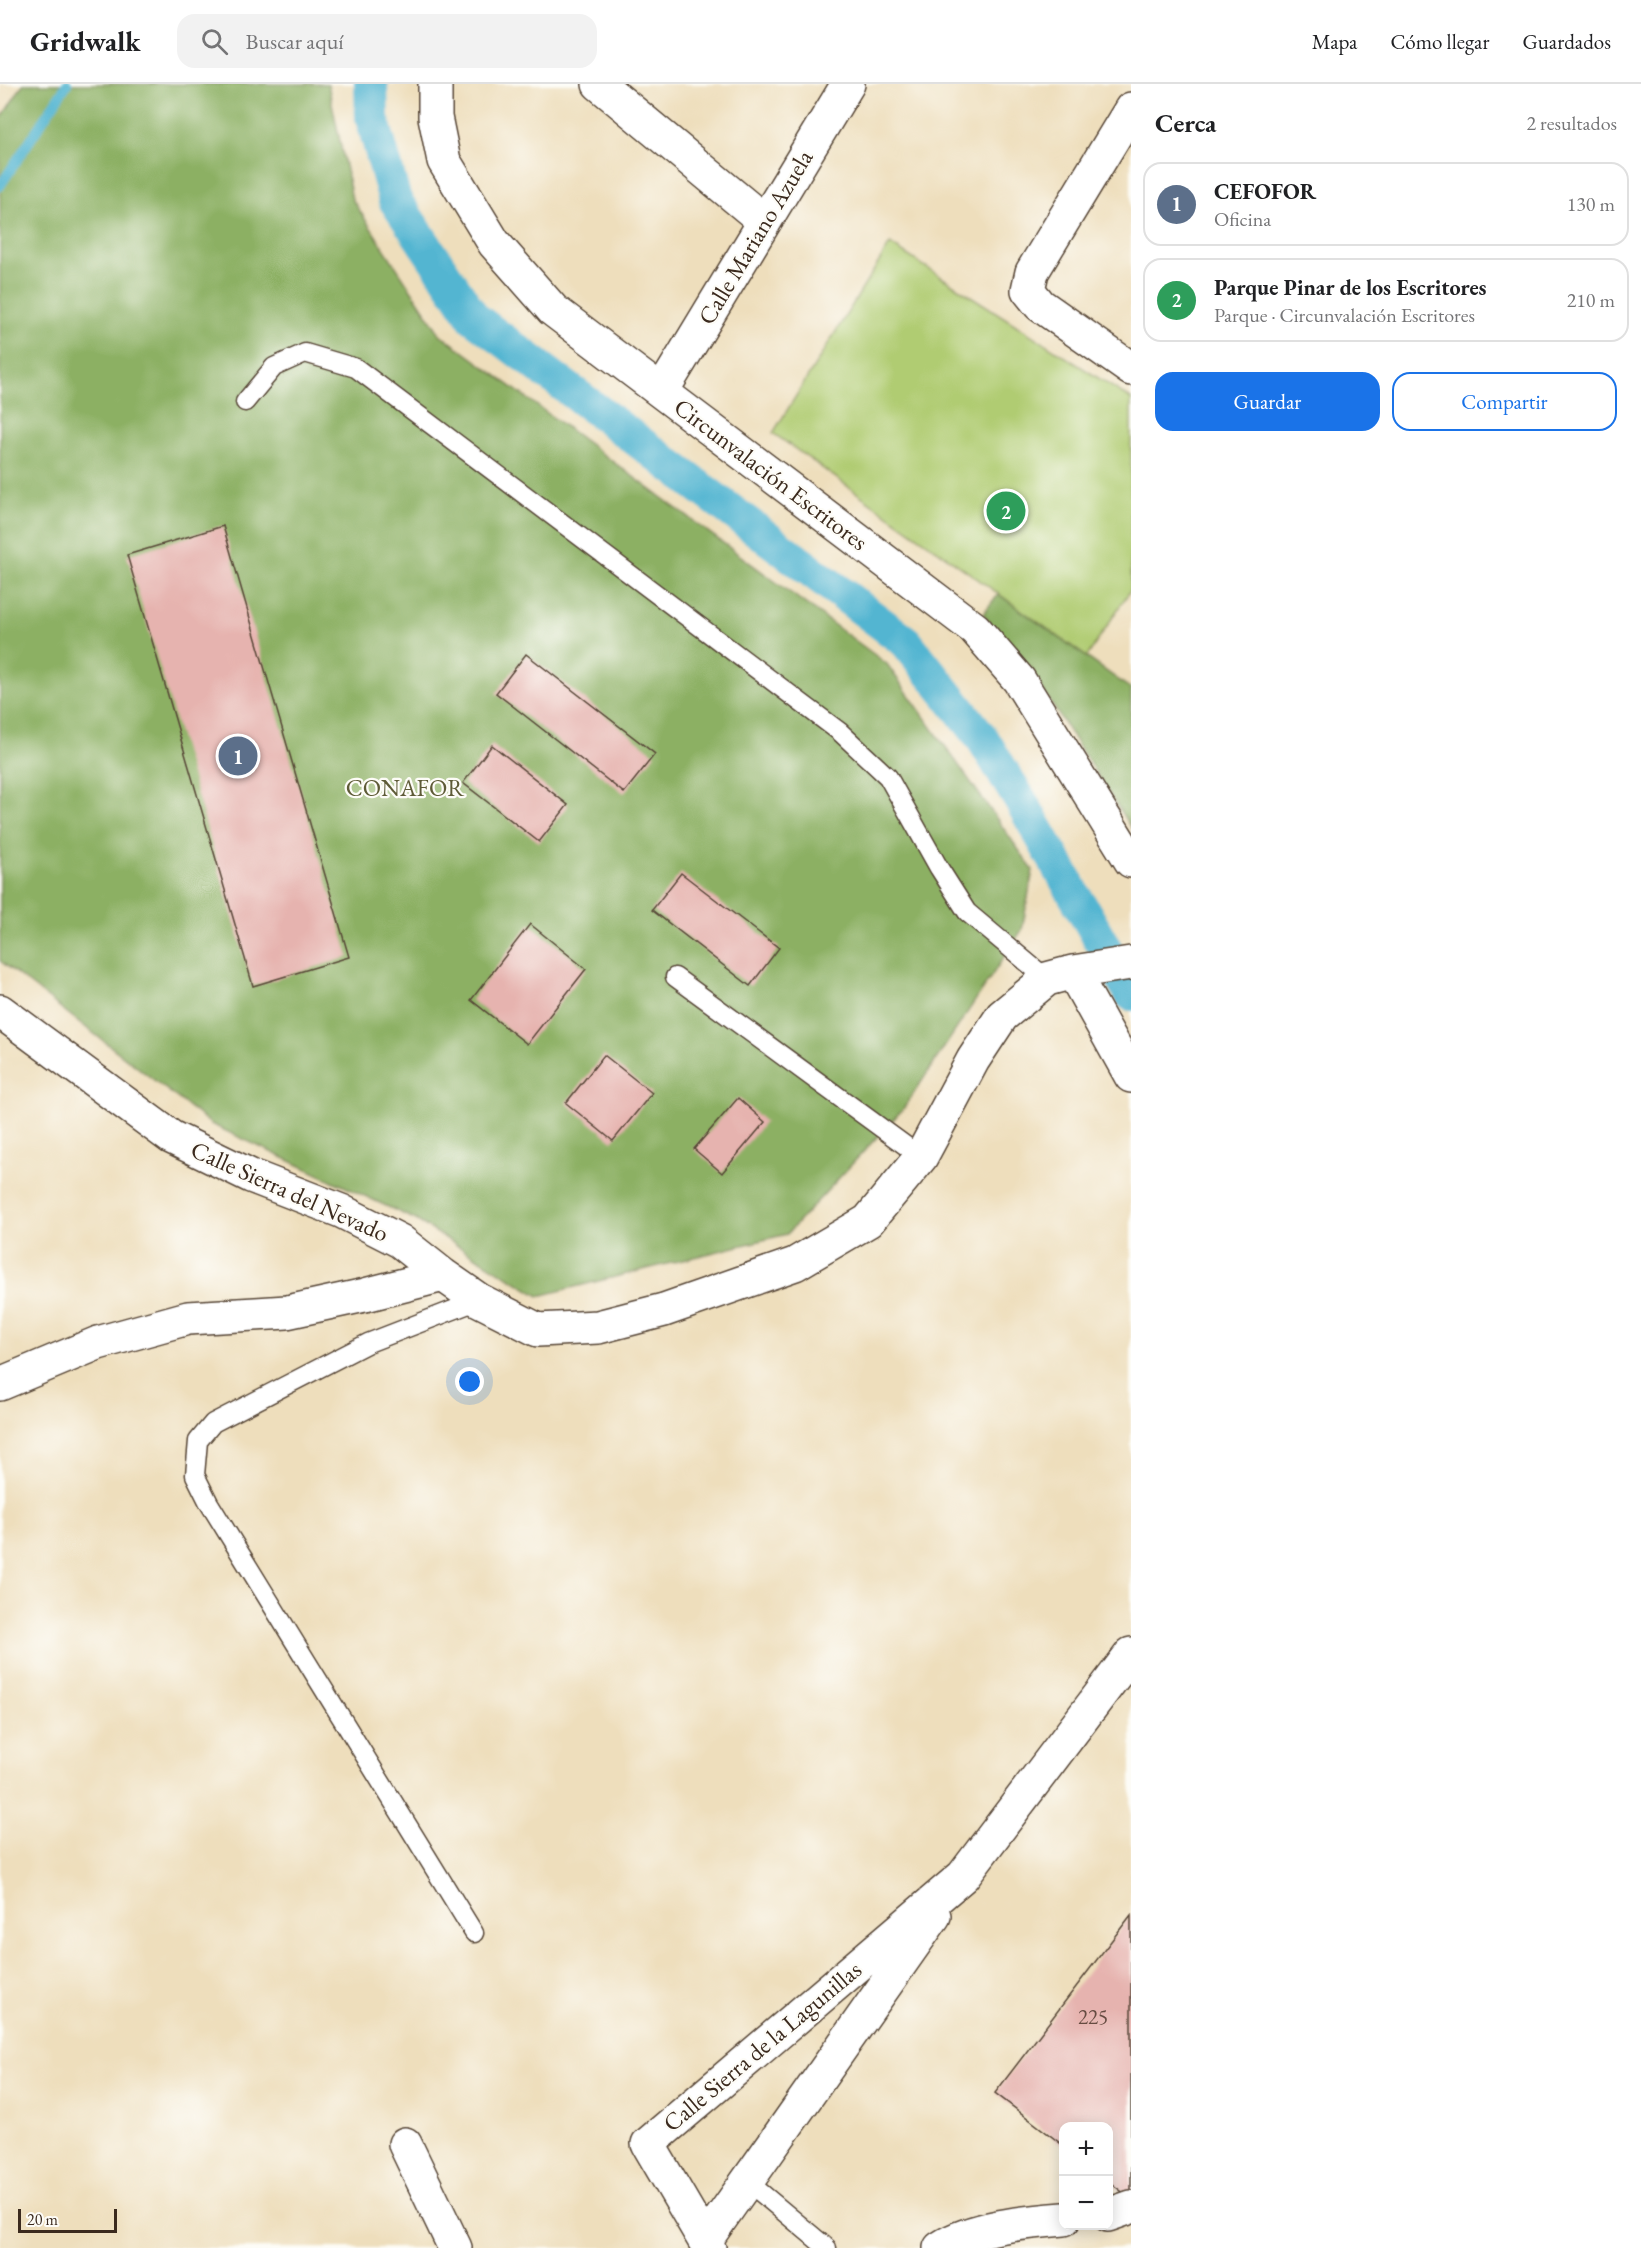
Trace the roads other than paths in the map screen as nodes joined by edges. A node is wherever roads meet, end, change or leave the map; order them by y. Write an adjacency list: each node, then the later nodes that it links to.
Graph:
1 (435, 84): 7 (street, Circunvalación Escritores)
2 (599, 84): 5 (street)
3 (848, 84): 5 (street, Calle Mariano Azuela)
4 (1131, 110): 6 (street)
5 (764, 221): 7 (street, Calle Mariano Azuela)
6 (1131, 369)
7 (662, 391): 9 (street, Circunvalación Escritores)
8 (245, 402): 11 (lane)
9 (1131, 861)
10 (1131, 963): 11 (street, Calle Sierra del Nevado)
11 (1072, 973): 14 (street); 15 (street, Calle Sierra del Nevado)
12 (675, 977): 15 (lane)
13 (0, 1011): 16 (street, Calle Sierra del Nevado)
14 (1131, 1076)
15 (921, 1157): 17 (street, Calle Sierra del Nevado)
16 (443, 1275): 17 (street, Calle Sierra del Nevado); 18 (street)
17 (479, 1300): 21 (lane)
18 (0, 1384)
19 (1131, 1654): 20 (street, Calle Sierra de la Lagunillas)
20 (963, 1876): 23 (street, Calle Sierra de la Lagunillas); 27 (street, Calle Sierra de la Lagunillas)
21 (474, 1933)
22 (405, 2145): 28 (street)
23 (747, 2181): 27 (street, Calle Sierra de la Lagunillas); 29 (lane)
24 (1131, 2207): 25 (street)
25 (1113, 2213)
26 (1059, 2219): 30 (street)
27 (707, 2244)
28 (455, 2248)
29 (826, 2248)
30 (940, 2248)

